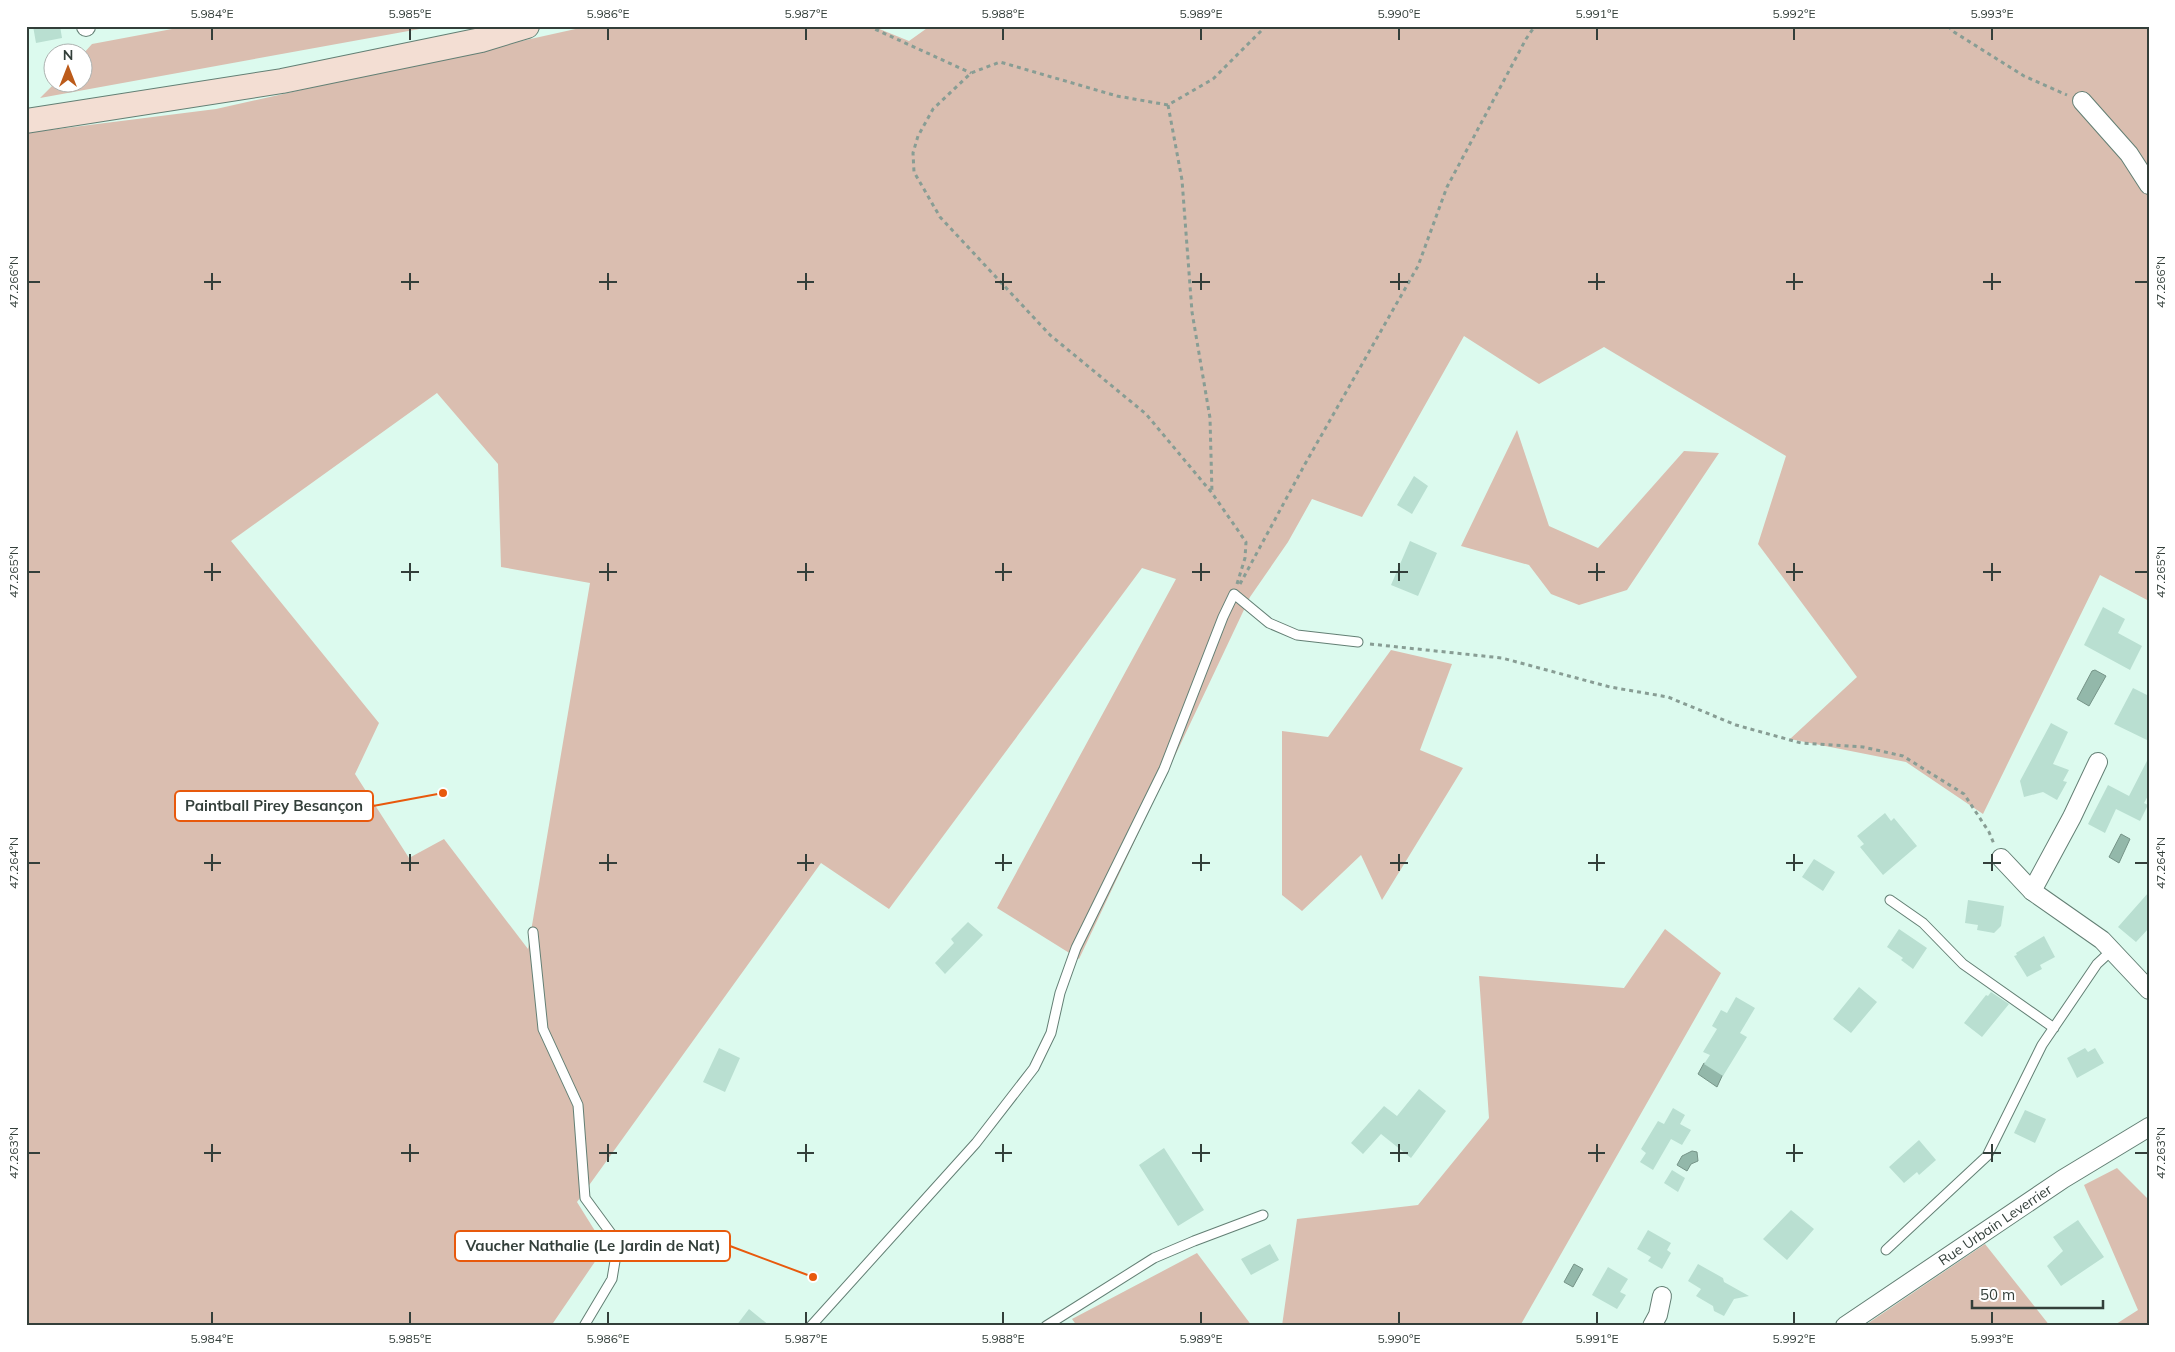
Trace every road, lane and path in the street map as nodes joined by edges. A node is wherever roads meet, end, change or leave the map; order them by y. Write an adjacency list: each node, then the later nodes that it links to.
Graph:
1 (527, 26): 9 (main road)
2 (868, 26): 6 (path)
3 (1266, 26): 8 (path)
4 (1535, 26): 12 (path)
5 (1948, 26): 7 (path)
6 (971, 73): 8 (path); 11 (path)
7 (2082, 101): 10 (street)
8 (1168, 105): 11 (path)
9 (26, 121)
10 (2149, 185)
11 (1212, 493): 12 (path)
12 (1234, 594): 13 (lane); 27 (lane)
13 (1358, 642): 15 (path)
14 (2098, 762): 16 (street)
15 (2001, 858): 16 (street)
16 (2032, 890): 19 (street)
17 (1890, 900): 21 (lane)
18 (533, 932): 26 (lane)
19 (2111, 951): 20 (street); 21 (lane)
20 (2149, 990)
21 (2054, 1028): 24 (lane)
22 (2149, 1127): 30 (street, Rue Urbain Leverrier)
23 (1263, 1215): 28 (lane)
24 (1886, 1250)
25 (1662, 1296): 29 (street)
26 (584, 1326)
27 (811, 1326)
28 (1046, 1326)
29 (1652, 1326)
30 (1845, 1326)

